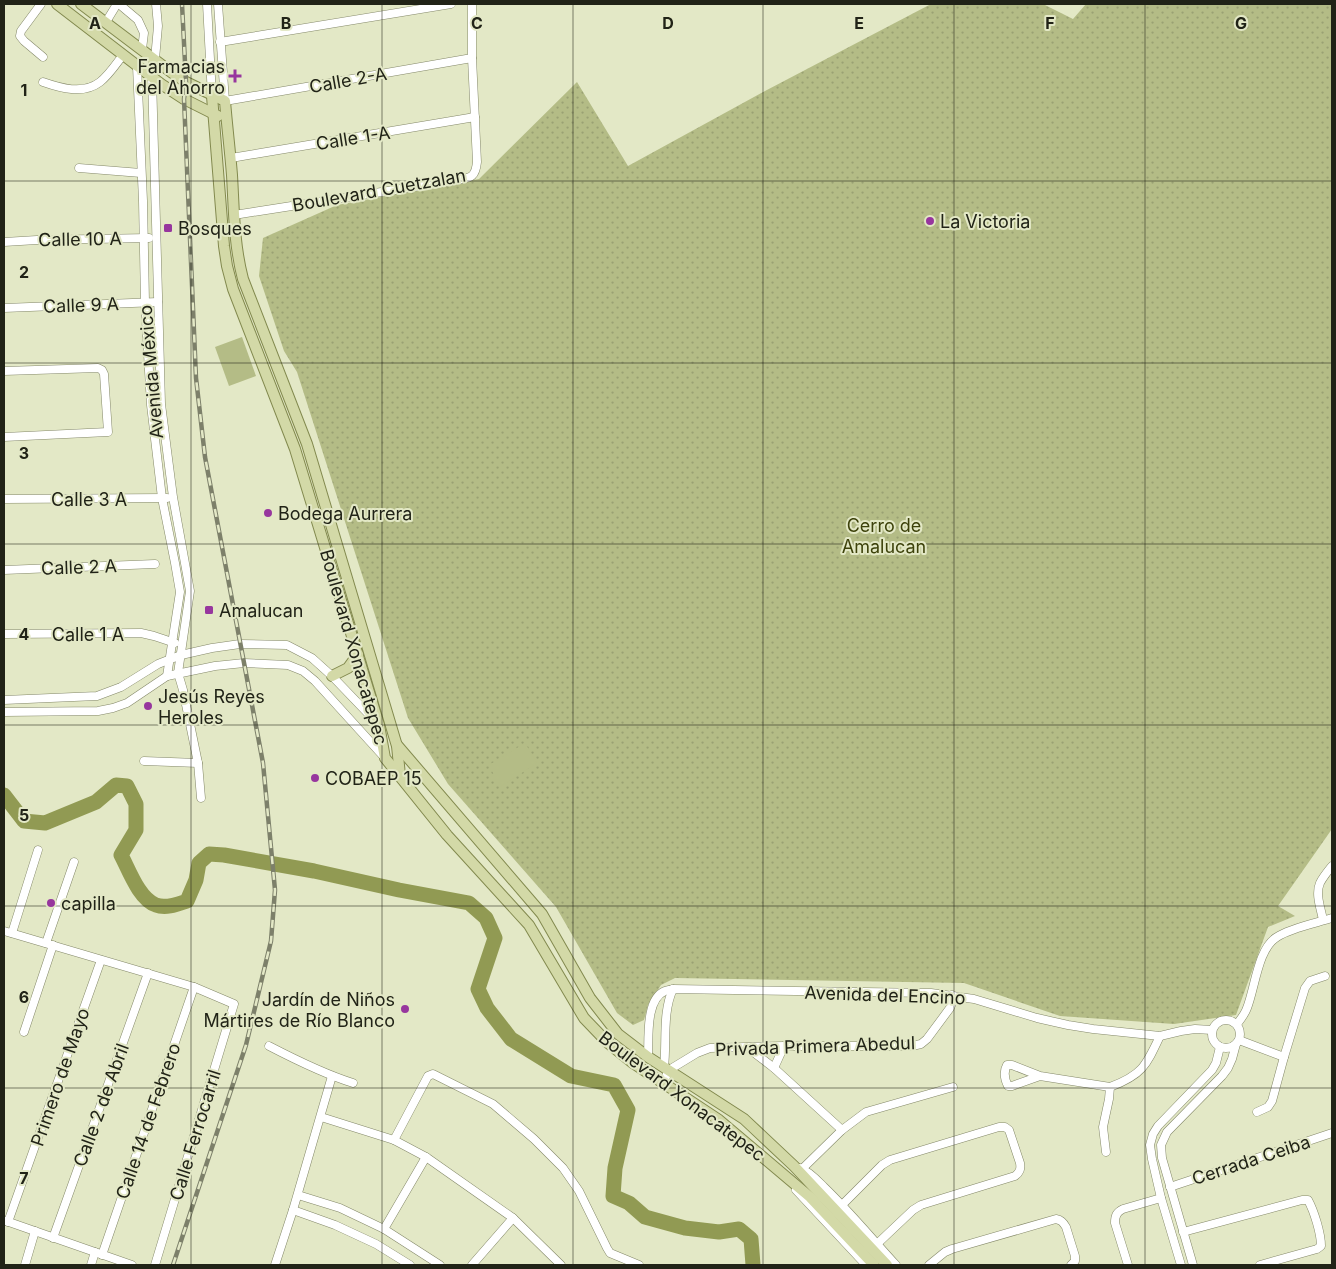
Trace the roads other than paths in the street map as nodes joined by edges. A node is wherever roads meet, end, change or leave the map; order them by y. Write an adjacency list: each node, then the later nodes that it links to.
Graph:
1 (41, 4): 14 (street)
2 (57, 4): 13 (main road)
3 (81, 4): 10 (main road)
4 (118, 4): 10 (street); 12 (street)
5 (156, 4): 16 (street)
6 (207, 4): 20 (street)
7 (218, 4): 11 (street)
8 (451, 4): 11 (street)
9 (472, 4): 15 (street, Boulevard Cuetzalan)
10 (106, 22): 12 (main road)
11 (220, 42): 21 (street)
12 (142, 49): 16 (main road)
13 (123, 55): 17 (main road); 19 (street)
14 (44, 57)
15 (472, 58): 21 (street, Calle 2-A); 23 (street, Boulevard Cuetzalan)
16 (155, 59): 20 (main road)
17 (137, 66): 18 (main road); 27 (street, Avenida México)
18 (152, 77): 22 (main road); 29 (street, Avenida México)
19 (42, 82)
20 (212, 96): 21 (main road); 22 (main road, Boulevard Xonacatepec)
21 (224, 101): 24 (main road, Boulevard Xonacatepec)
22 (214, 114): 24 (main road); 45 (main road, Boulevard Xonacatepec)
23 (475, 117): 25 (street, Calle 1-A); 28 (street, Boulevard Cuetzalan)
24 (226, 119): 25 (main road, Boulevard Xonacatepec)
25 (231, 158): 28 (main road, Boulevard Xonacatepec)
26 (79, 168): 27 (street)
27 (141, 173): 30 (street, Avenida México)
28 (234, 215): 54 (main road, Boulevard Xonacatepec)
29 (156, 237): 30 (street, Calle 10 A); 33 (street, Avenida México)
30 (144, 238): 31 (street, Calle 10 A); 32 (street, Avenida México)
31 (4, 242)
32 (145, 302): 33 (street, Calle 9 A); 34 (street, Calle 9 A); 38 (street, Avenida México)
33 (158, 302): 37 (street, Avenida México)
34 (4, 308)
35 (4, 371): 36 (street)
36 (4, 437)
37 (174, 497): 38 (street, Calle 3 A); 44 (street, Avenida México)
38 (162, 498): 39 (street, Calle 3 A); 43 (street, Avenida México)
39 (4, 499)
40 (155, 564): 41 (street, Calle 2 A)
41 (4, 570)
42 (4, 634): 43 (street, Calle 1 A)
43 (171, 643): 44 (street, Calle 1 A); 47 (street, Avenida México)
44 (182, 644): 46 (street, Avenida México)
45 (358, 654): 50 (main road); 53 (main road, Boulevard Xonacatepec)
46 (181, 656): 47 (street); 48 (street, Avenida México); 50 (street)
47 (169, 659): 49 (street, Avenida México); 51 (street)
48 (178, 673): 49 (street); 55 (street); 57 (street)
49 (167, 676): 52 (street)
50 (332, 676): 53 (street)
51 (4, 700)
52 (4, 712)
53 (379, 725): 54 (main road); 55 (main road, Boulevard Xonacatepec)
54 (397, 746): 58 (main road); 83 (main road, Boulevard Xonacatepec)
55 (385, 758): 58 (main road, Boulevard Xonacatepec)
56 (144, 761): 57 (street)
57 (198, 764): 59 (street)
58 (400, 775): 90 (main road, Boulevard Xonacatepec)
59 (201, 798)
60 (38, 850): 65 (street)
61 (74, 862): 67 (street)
62 (1332, 866): 64 (street)
63 (1332, 918): 64 (street)
64 (1324, 920): 74 (street)
65 (8, 932): 66 (street); 67 (street)
66 (4, 941)
67 (49, 944): 68 (street); 76 (street)
68 (101, 960): 69 (street); 109 (street, Primero de Mayo)
69 (148, 973): 71 (street); 113 (street, Calle 2 de Abril)
70 (1325, 976): 84 (street)
71 (194, 987): 115 (street, Calle 14 de Febrero); 120 (street, Calle Ferrocarril)
72 (672, 989): 73 (street, Avenida del Encino); 83 (street); 86 (street)
73 (952, 995): 77 (street, Avenida del Encino); 80 (street, Privada Primera Abedul)
74 (1237, 1024): 75 (street); 78 (street)
75 (1212, 1030): 77 (street, Avenida del Encino); 81 (street)
76 (24, 1032)
77 (1160, 1036): 92 (street)
78 (1238, 1042): 81 (street); 84 (street); 102 (street)
79 (269, 1046): 87 (street)
80 (784, 1046): 82 (street, Privada Primera Abedul); 85 (street)
81 (1220, 1047): 105 (street)
82 (748, 1048): 85 (street); 86 (street, Privada Primera Abedul)
83 (648, 1057): 86 (main road, Boulevard Xonacatepec)
84 (1284, 1057): 93 (street)
85 (774, 1068): 95 (street)
86 (666, 1069): 90 (street); 100 (main road, Boulevard Xonacatepec)
87 (332, 1076): 89 (street); 94 (street)
88 (1040, 1076): 88 (street); 92 (street)
89 (353, 1083)
90 (663, 1083): 101 (main road, Boulevard Xonacatepec)
91 (953, 1087): 95 (street)
92 (1110, 1087): 98 (street)
93 (1257, 1112)
94 (321, 1117): 97 (street); 104 (street)
95 (842, 1130): 100 (street)
96 (1332, 1134): 102 (street, Cerrada Ceiba)
97 (394, 1140): 99 (street); 126 (street)
98 (1106, 1152)
99 (426, 1157): 108 (street); 110 (street)
100 (799, 1169): 103 (main road, Boulevard Xonacatepec); 106 (street, Boulevard Xonacatepec)
101 (788, 1178): 103 (main road, Boulevard Xonacatepec); 127 (street, Boulevard Xonacatepec)
102 (1170, 1187): 112 (street)
103 (813, 1194): 128 (main road, Boulevard Xonacatepec); 129 (main road, Boulevard Xonacatepec)
104 (298, 1195): 107 (street); 110 (street)
105 (1161, 1198): 131 (street); 132 (street)
106 (842, 1205): 114 (street, Boulevard Xonacatepec); 114 (street)
107 (293, 1210): 121 (street); 122 (street)
108 (513, 1218): 124 (street); 125 (street)
109 (6, 1221): 111 (street)
110 (384, 1228): 123 (street)
111 (35, 1231): 113 (street); 117 (street)
112 (1183, 1232): 133 (street); 134 (street)
113 (53, 1238): 115 (street)
114 (876, 1244): 129 (street, Boulevard Xonacatepec)
115 (98, 1253): 118 (street, Calle 14 de Febrero); 119 (street)
116 (1073, 1263): 130 (street)
117 (25, 1265)
118 (91, 1265)
119 (132, 1265)
120 (155, 1265)
121 (275, 1265)
122 (410, 1265)
123 (440, 1265)
124 (472, 1265)
125 (562, 1265)
126 (639, 1265)
127 (866, 1265)
128 (874, 1265)
129 (892, 1265)
130 (929, 1265)
131 (1128, 1265)
132 (1181, 1265)
133 (1193, 1265)
134 (1260, 1265)

